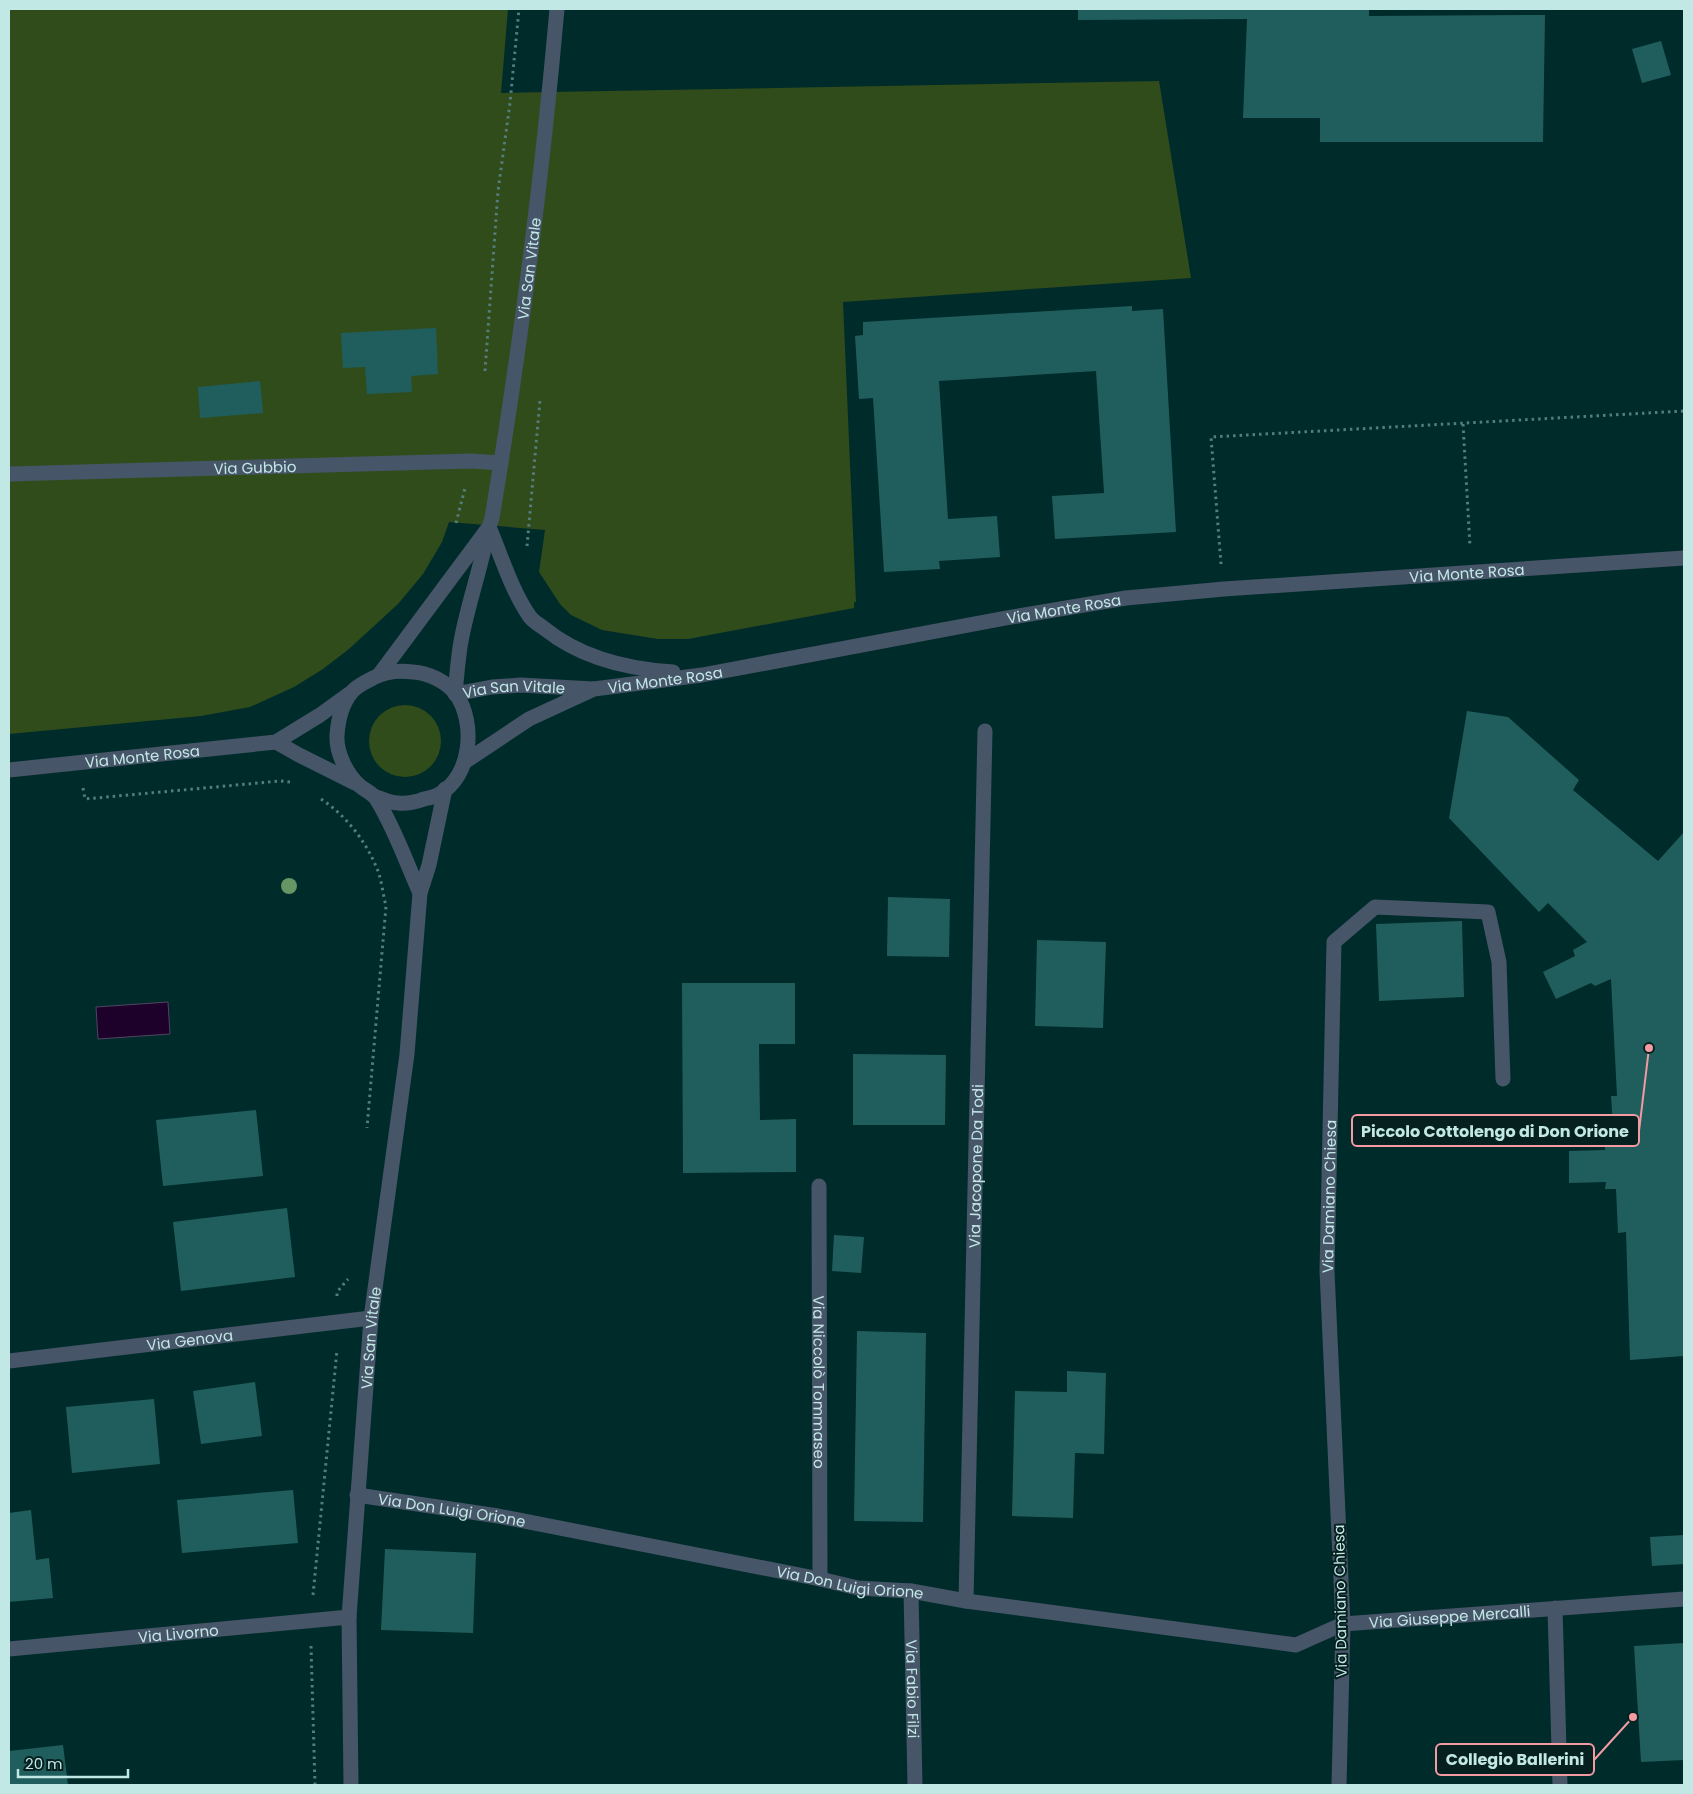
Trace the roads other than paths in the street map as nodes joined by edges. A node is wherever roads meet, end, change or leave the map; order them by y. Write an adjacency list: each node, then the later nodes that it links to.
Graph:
1 (557, 9): 2 (street, Via San Vitale)
2 (501, 463): 3 (street, Via Gubbio); 4 (street, Via San Vitale)
3 (9, 474)
4 (489, 527): 6 (street); 7 (street, Via San Vitale); 10 (street, Via San Vitale)
5 (1684, 558): 6 (street, Via Monte Rosa)
6 (702, 674): 8 (street, Via Monte Rosa)
7 (379, 675): 9 (street); 10 (street)
8 (594, 690): 10 (street, Via San Vitale); 13 (street, Via Monte Rosa)
9 (351, 692): 12 (street, Via Monte Rosa); 15 (street)
10 (456, 694): 13 (street)
11 (985, 731): 27 (street, Via Jacopone Da Todi)
12 (276, 742): 14 (street, Via Monte Rosa); 15 (street)
13 (466, 760): 16 (street)
14 (9, 770)
15 (358, 785): 17 (street)
16 (445, 789): 17 (street); 18 (street, Via San Vitale)
17 (376, 797): 18 (street, Via San Vitale)
18 (420, 893): 21 (street, Via San Vitale)
19 (1503, 1079): 30 (street, Via Damiano Chiesa)
20 (819, 1186): 24 (street, Via Niccolò Tommaseo)
21 (371, 1318): 22 (street, Via Genova); 23 (street, Via San Vitale)
22 (9, 1361)
23 (357, 1495): 24 (street, Via Don Luigi Orione); 29 (street, Via San Vitale)
24 (820, 1579): 25 (street, Via Don Luigi Orione)
25 (911, 1591): 27 (street, Via Don Luigi Orione); 33 (street, Via Fabio Filzi)
26 (1684, 1599): 28 (street, Via Giuseppe Mercalli)
27 (966, 1601): 30 (street, Via Don Luigi Orione)
28 (1556, 1608): 30 (street, Via Giuseppe Mercalli); 35 (street)
29 (349, 1617): 31 (street, Via Livorno); 32 (street, Via San Vitale)
30 (1343, 1624): 34 (street, Via Damiano Chiesa)
31 (9, 1649)
32 (351, 1785)
33 (915, 1785)
34 (1339, 1785)
35 (1560, 1785)

